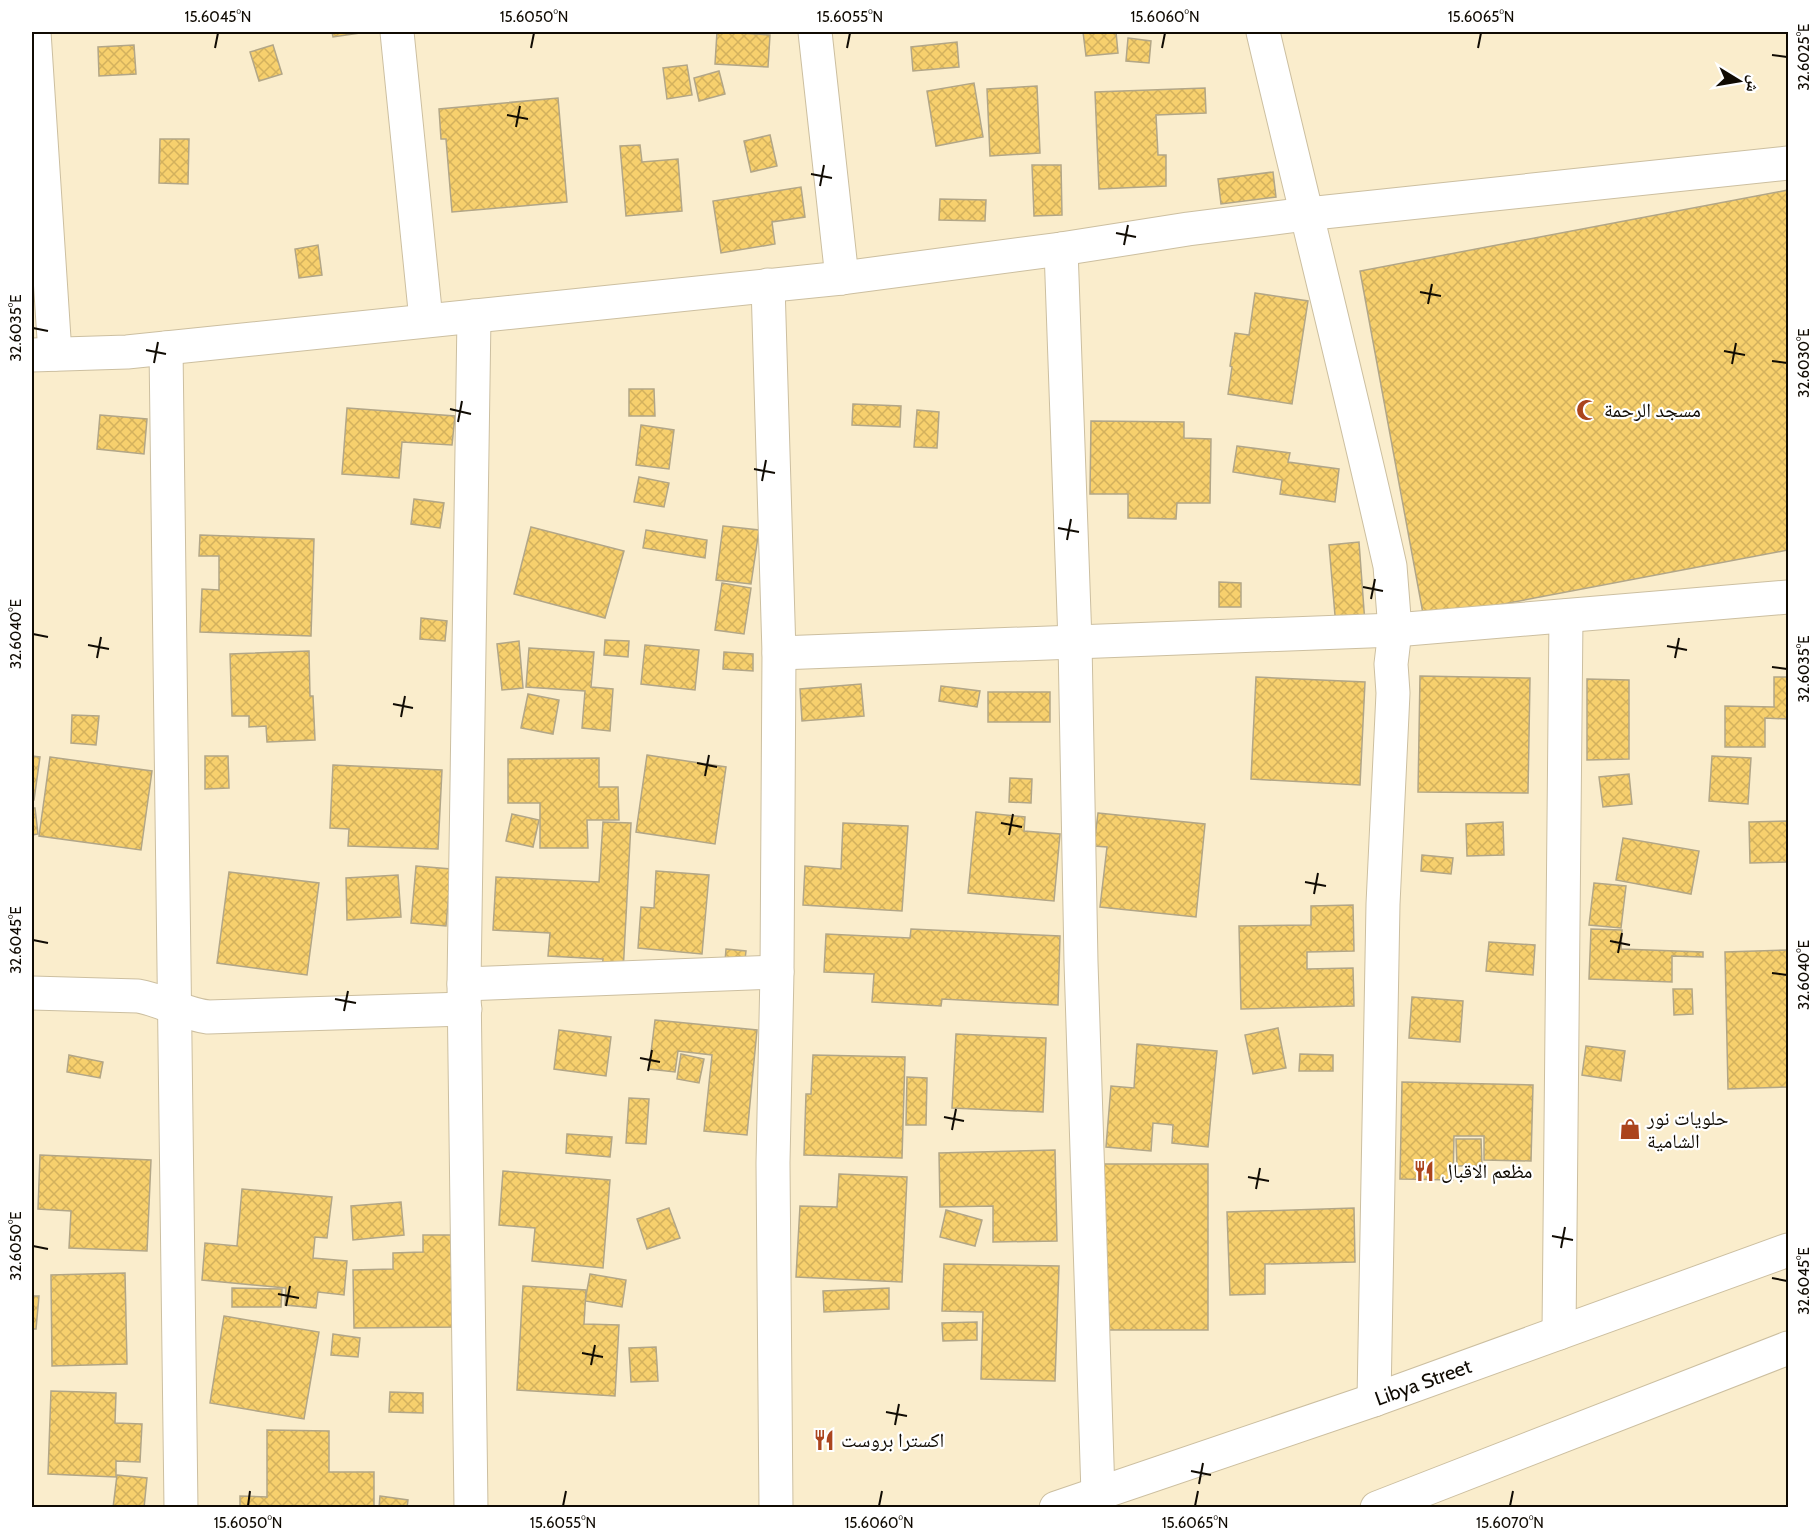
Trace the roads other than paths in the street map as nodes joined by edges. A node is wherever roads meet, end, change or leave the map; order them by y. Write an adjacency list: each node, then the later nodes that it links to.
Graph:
1 (34, 32): 13 (street)
2 (397, 32): 11 (street)
3 (815, 32): 8 (street)
4 (1263, 32): 6 (street)
5 (1788, 163): 6 (street)
6 (1306, 214): 7 (street); 16 (street)
7 (1061, 249): 8 (street); 17 (street)
8 (842, 278): 9 (street)
9 (768, 285): 10 (street); 18 (street)
10 (474, 316): 11 (street); 21 (street)
11 (426, 320): 12 (street)
12 (166, 348): 13 (street); 22 (street)
13 (43, 355)
14 (1788, 597): 15 (street)
15 (1566, 616): 16 (street); 24 (street)
16 (1395, 630): 17 (street); 26 (street)
17 (1075, 642): 18 (street); 27 (street)
18 (779, 653): 19 (street)
19 (777, 972): 21 (street); 30 (street)
20 (32, 993): 22 (street)
21 (465, 997): 22 (street); 29 (street)
22 (176, 1008): 28 (street)
23 (1788, 1250): 24 (street, Libya Street)
24 (1558, 1333): 26 (street, Libya Street)
25 (1788, 1348): 32 (street)
26 (1374, 1400): 27 (street, Libya Street)
27 (1098, 1494): 31 (street, Libya Street)
28 (181, 1508)
29 (471, 1508)
30 (776, 1508)
31 (1056, 1508)
32 (1377, 1508)

